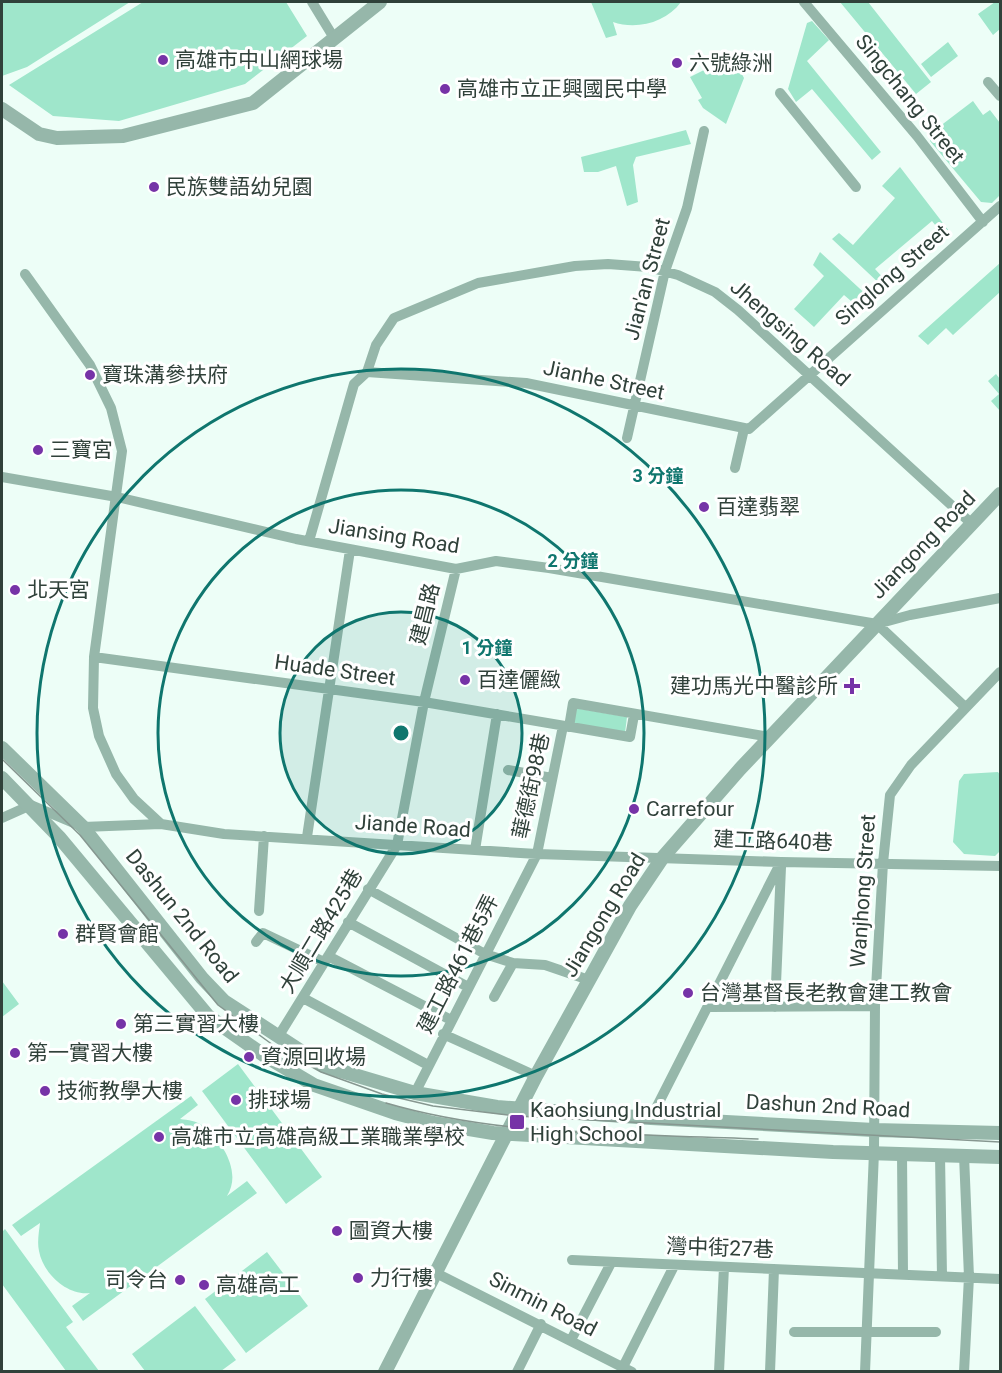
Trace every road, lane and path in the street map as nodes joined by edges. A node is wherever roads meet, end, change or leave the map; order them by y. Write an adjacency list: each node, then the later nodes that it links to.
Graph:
1 (312, 2): 4 (street)
2 (380, 2): 4 (street)
3 (804, 2): 12 (street, Singchang Street)
4 (334, 38): 8 (street)
5 (988, 82): 7 (street)
6 (780, 93): 10 (street)
7 (1000, 96)
8 (2, 109)
9 (704, 131): 13 (street, Jian'an Street)
10 (856, 187)
11 (1000, 206): 12 (street, Singlong Street)
12 (983, 222): 16 (street, Singlong Street)
13 (665, 272): 15 (street, Jhengsing Road); 16 (street, Jhengsing Road); 17 (street, Jian'an Street)
14 (25, 274): 23 (street)
15 (368, 372): 17 (street, Jianhe Street); 25 (street, Jhengsing Road)
16 (809, 374): 18 (street); 24 (street, Jhengsing Road)
17 (635, 406): 18 (street, Jianhe Street); 19 (street, Jian'an Street)
18 (744, 429): 20 (street)
19 (627, 438)
20 (735, 468)
21 (2, 477): 23 (street, Jiansing Road)
22 (1000, 494): 24 (street, Jiangong Road)
23 (117, 497): 25 (street, Jiansing Road); 30 (street)
24 (972, 524): 29 (street, Jiangong Road)
25 (309, 541): 26 (street, Jiansing Road)
26 (350, 550): 27 (street, Jiansing Road); 32 (street)
27 (456, 569): 29 (street, Jiansing Road); 33 (street, 建昌路)
28 (1000, 598): 29 (street)
29 (877, 624): 34 (street); 38 (street, Jiangong Road)
30 (94, 657): 32 (street, Huade Street); 45 (street)
31 (1000, 672): 34 (street, Wanjhong Street)
32 (328, 690): 33 (street, Huade Street); 48 (street)
33 (424, 702): 35 (street, Huade Street); 49 (street, 建昌路)
34 (965, 707): 54 (street, Wanjhong Street)
35 (496, 714): 37 (street, Huade Street); 50 (street)
36 (634, 715): 37 (street, Huade Street); 37 (street, 華德街98巷); 38 (street)
37 (566, 727): 42 (street, 華德街98巷)
38 (770, 737): 52 (street, Jiangong Road)
39 (2, 748): 46 (street, Dashun 2nd Road)
40 (508, 770): 42 (street)
41 (2, 778): 43 (street, Dashun 2nd Road)
42 (552, 778): 51 (street, 華德街98巷)
43 (31, 805): 44 (street); 46 (street); 80 (street, Dashun 2nd Road)
44 (2, 818)
45 (160, 824): 46 (street, Jiande Road); 47 (street, Jiande Road)
46 (83, 827): 72 (street, Dashun 2nd Road)
47 (264, 836): 48 (street, Jiande Road); 57 (street)
48 (307, 837): 49 (street, Jiande Road)
49 (397, 844): 50 (street, Jiande Road); 56 (street, 大順二路425巷)
50 (475, 850): 51 (street, Jiande Road)
51 (537, 854): 52 (street, Jiande Road); 60 (street, 建工路461巷5弄)
52 (663, 857): 53 (street, 建工路640巷); 63 (street, Jiangong Road)
53 (781, 862): 54 (street, 建工路640巷); 68 (street); 69 (street)
54 (882, 863): 55 (street, 建工路640巷); 67 (street, Wanjhong Street)
55 (1000, 866)
56 (368, 889): 58 (street, 大順二路425巷); 60 (street)
57 (259, 911)
58 (348, 922): 61 (street, 大順二路425巷); 64 (street)
59 (256, 942): 61 (street)
60 (484, 954): 62 (street); 64 (street, 建工路461巷5弄)
61 (326, 959): 66 (street, 大順二路425巷); 70 (street)
62 (513, 963): 63 (street); 65 (street)
63 (589, 980): 74 (street, Jiangong Road)
64 (468, 987): 70 (street, 建工路461巷5弄)
65 (495, 997)
66 (303, 998): 72 (street, 大順二路425巷); 73 (street)
67 (875, 1006): 69 (street); 78 (street, Wanjhong Street)
68 (710, 1007): 69 (street); 77 (street)
69 (775, 1007)
70 (451, 1020): 71 (street, 建工路461巷5弄)
71 (443, 1034): 73 (street, 建工路461巷5弄); 74 (street)
72 (278, 1037): 75 (street, Dashun 2nd Road)
73 (428, 1065): 75 (street, 建工路461巷5弄)
74 (536, 1076): 76 (street, Jiangong Road)
75 (414, 1093): 76 (street, Dashun 2nd Road)
76 (519, 1109): 77 (street, Dashun 2nd Road); 80 (street, Jiangong Road)
77 (651, 1118): 78 (street, Dashun 2nd Road)
78 (874, 1130): 79 (street, Dashun 2nd Road); 81 (street, Wanjhong Street)
79 (1000, 1133)
80 (506, 1134): 81 (street, Dashun 2nd Road); 91 (street, Jiangong Road)
81 (874, 1152): 82 (street, Dashun 2nd Road); 92 (street, Wanjhong Street)
82 (902, 1153): 83 (street, Dashun 2nd Road); 93 (street)
83 (940, 1155): 84 (street, Dashun 2nd Road); 94 (street)
84 (964, 1155): 85 (street, Dashun 2nd Road); 95 (street)
85 (1000, 1157)
86 (572, 1260): 87 (street, 灣中街27巷)
87 (611, 1263): 88 (street, 灣中街27巷); 101 (street)
88 (674, 1266): 89 (street, 灣中街27巷); 102 (street)
89 (723, 1267): 90 (street, 灣中街27巷); 105 (street)
90 (774, 1269): 92 (street, 灣中街27巷); 106 (street)
91 (436, 1273): 97 (street, Sinmin Road); 103 (street, Jiangong Road)
92 (867, 1273): 93 (street, 灣中街27巷); 98 (street, Wanjhong Street)
93 (903, 1274): 94 (street, 灣中街27巷)
94 (942, 1276): 95 (street, 灣中街27巷)
95 (969, 1277): 96 (street, 灣中街27巷); 108 (street)
96 (1000, 1279)
97 (541, 1324): 101 (street, Sinmin Road); 104 (street)
98 (866, 1331): 99 (street); 100 (street); 107 (street, Wanjhong Street)
99 (794, 1332)
100 (936, 1332)
101 (571, 1340): 102 (street, Sinmin Road)
102 (627, 1369)
103 (385, 1371)
104 (517, 1371)
105 (719, 1371)
106 (770, 1371)
107 (865, 1371)
108 (964, 1371)

